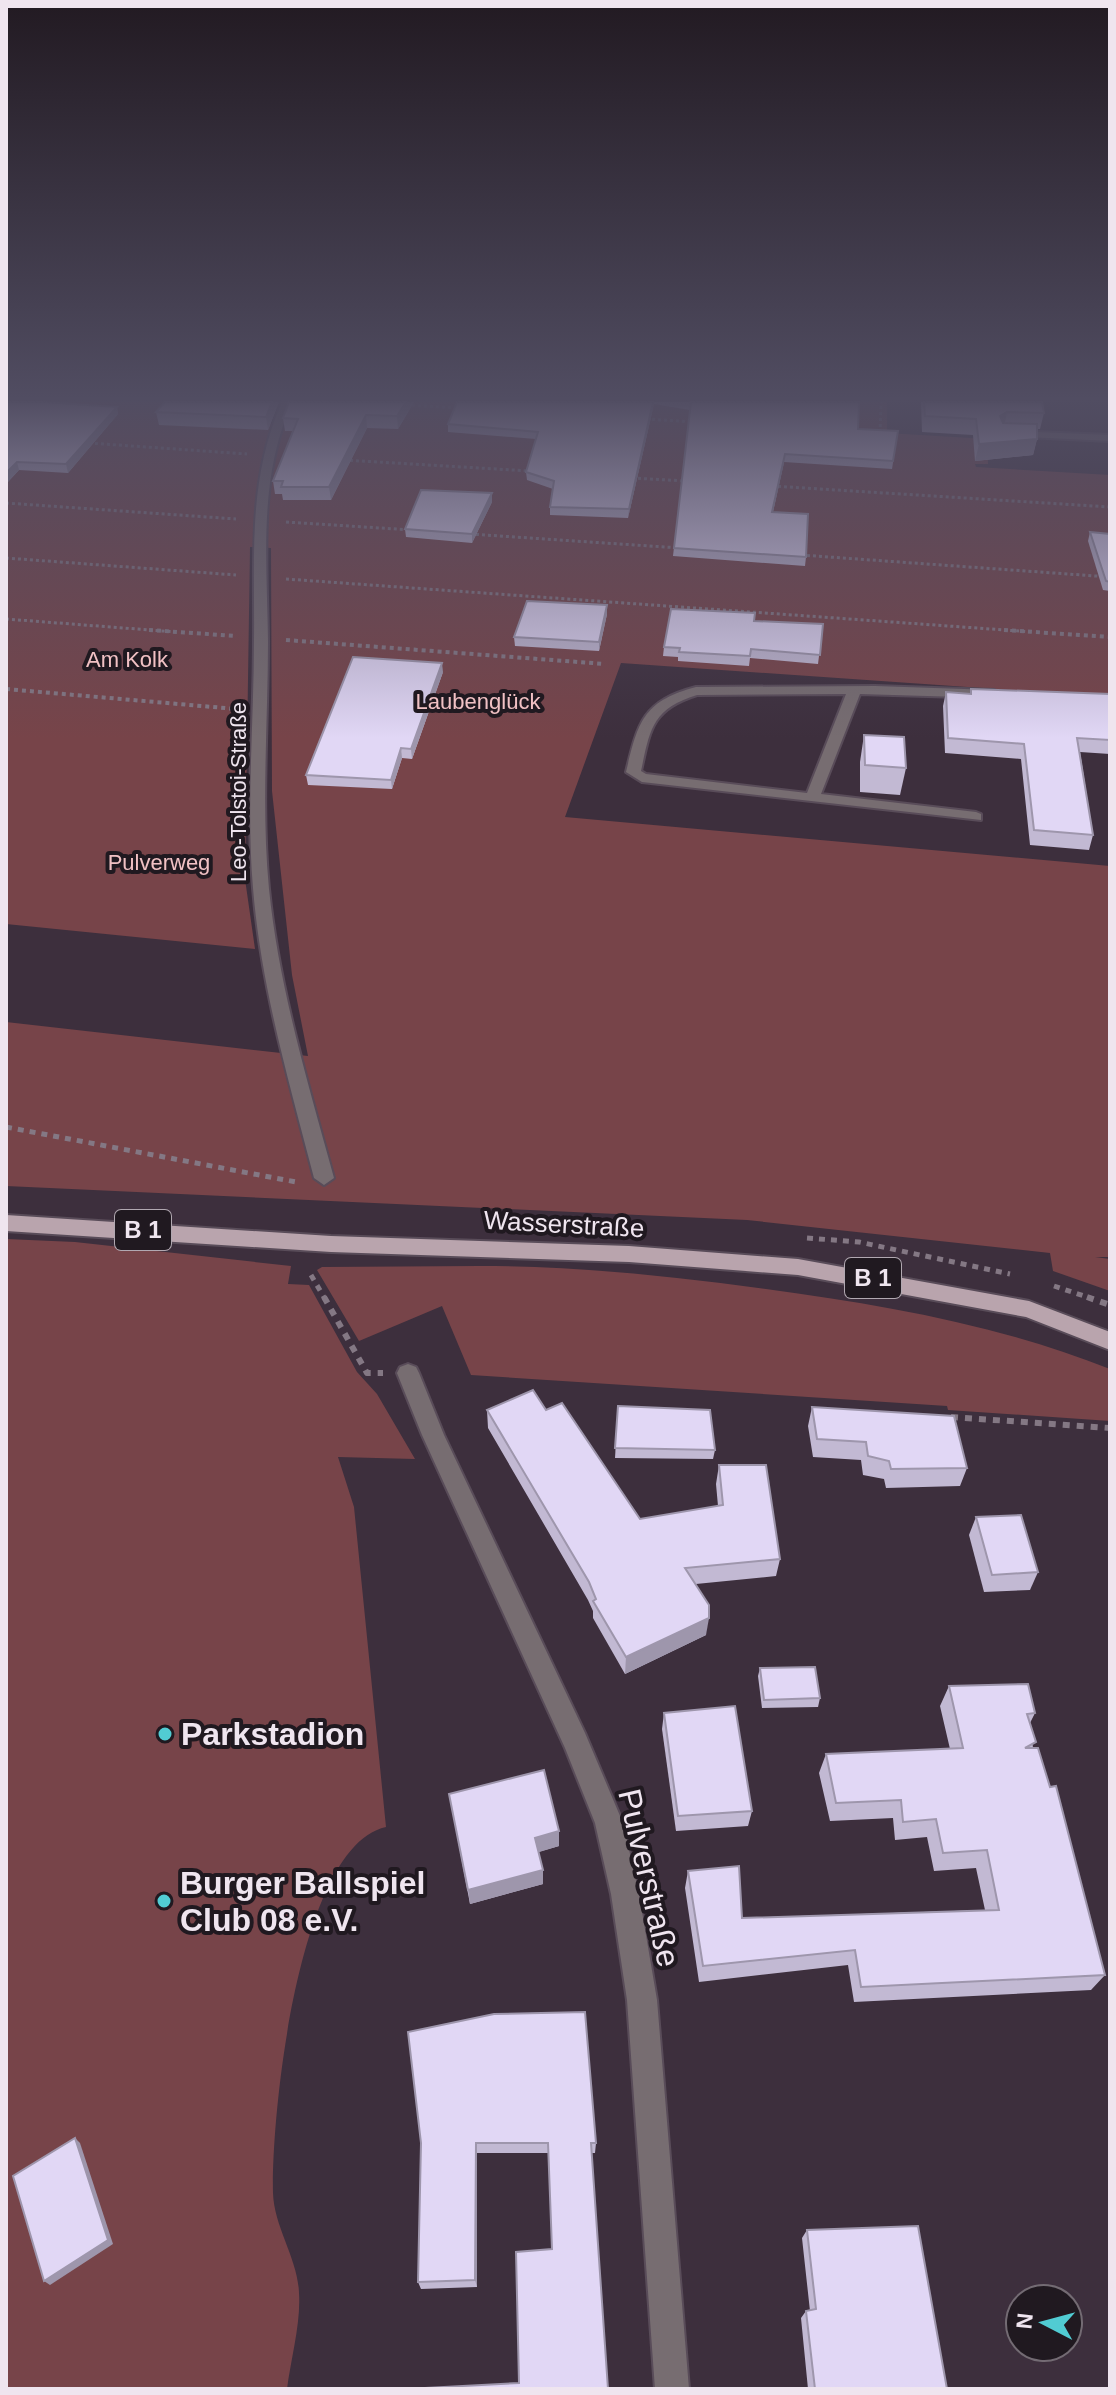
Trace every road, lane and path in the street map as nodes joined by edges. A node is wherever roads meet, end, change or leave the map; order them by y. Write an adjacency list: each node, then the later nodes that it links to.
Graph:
1 (166, 514): 3 (path)
2 (260, 514): 3 (street, Leo-Tolstoi-Straße)
3 (259, 520): 4 (path); 9 (street, Leo-Tolstoi-Straße)
4 (415, 531)
5 (463, 534): 6 (path)
6 (686, 548)
7 (798, 555): 10 (path)
8 (6, 558): 9 (path)
9 (260, 576): 12 (path); 13 (street, Leo-Tolstoi-Straße)
10 (1110, 577)
11 (6, 619): 13 (path)
12 (1110, 637)
13 (261, 638): 14 (path); 18 (street, Leo-Tolstoi-Straße)
14 (605, 664)
15 (6, 689): 18 (path)
16 (855, 690): 17 (street); 19 (street); 19 (street)
17 (1018, 696)
18 (259, 711): 22 (street, Leo-Tolstoi-Straße)
19 (812, 799): 20 (street)
20 (976, 817)
21 (6, 1127): 22 (path)
22 (324, 1178)
23 (6, 1223): 25 (main road, Wasserstraße / B 1)
24 (311, 1275): 26 (path)
25 (1110, 1341)
26 (408, 1373): 29 (street, Pulverstraße)
27 (938, 1416): 28 (path)
28 (1110, 1428)
29 (672, 2389)

